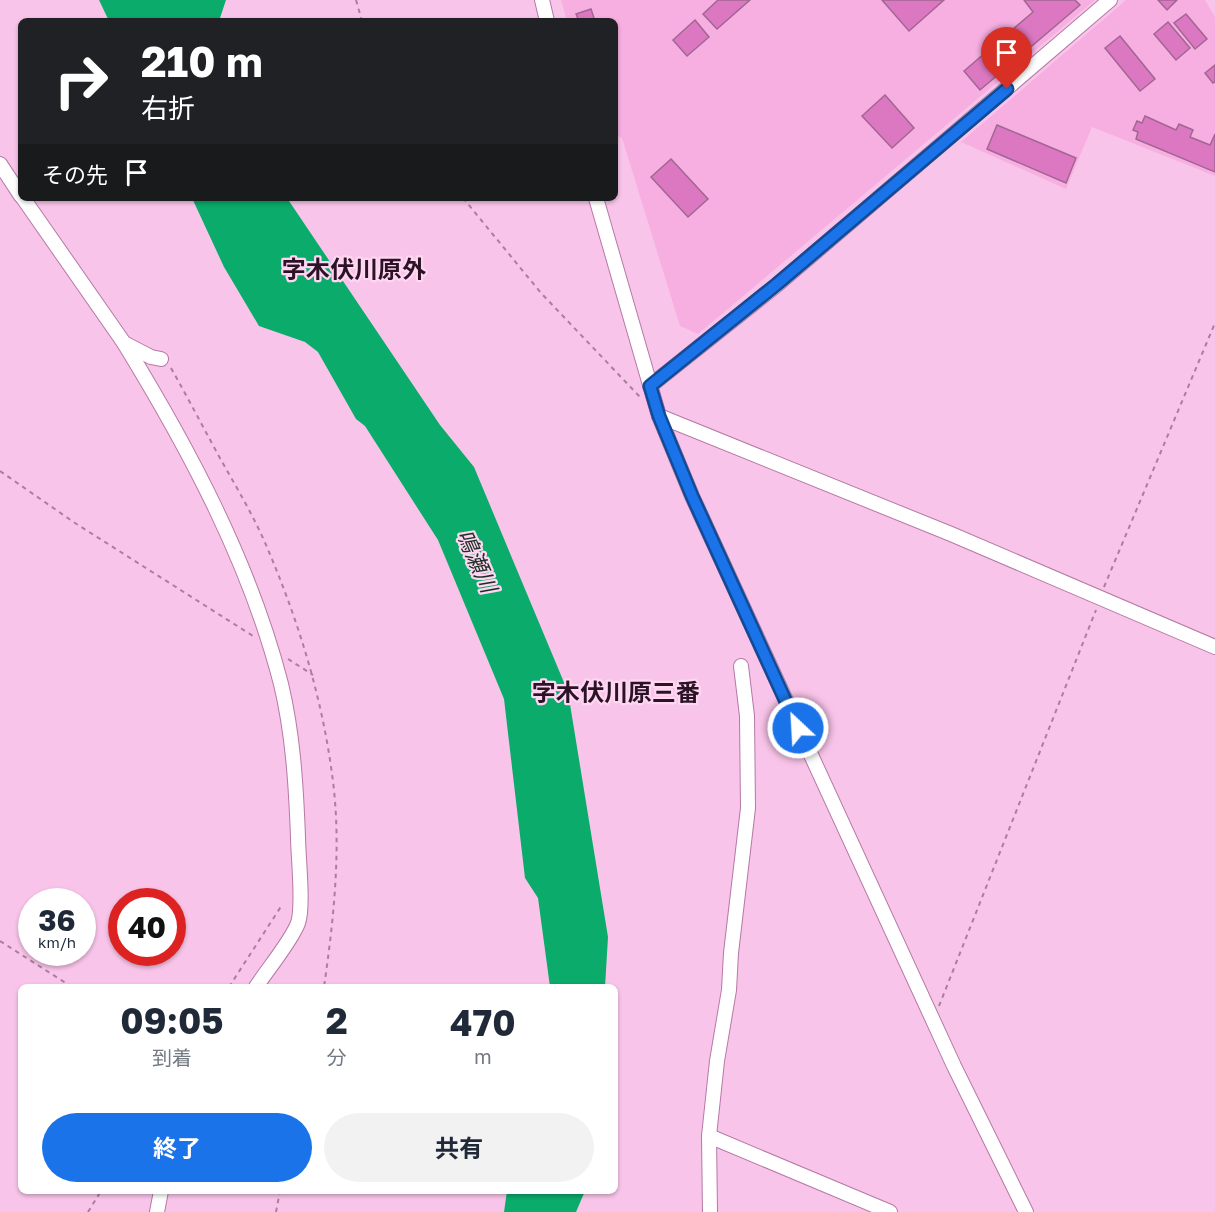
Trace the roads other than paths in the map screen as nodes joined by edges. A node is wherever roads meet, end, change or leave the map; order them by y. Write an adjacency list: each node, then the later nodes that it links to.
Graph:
1 (542, 0): 3 (street)
2 (1110, 0): 10 (street)
3 (546, 18)
4 (0, 164): 5 (street)
5 (18, 191)
6 (25, 201): 8 (street)
7 (597, 201): 10 (street)
8 (124, 343): 9 (street); 14 (street)
9 (161, 359)
10 (650, 386): 11 (street)
11 (659, 416): 12 (street); 20 (street)
12 (1215, 647)
13 (741, 666): 15 (street)
14 (258, 984)
15 (709, 1136): 18 (street); 19 (street)
16 (160, 1194): 17 (street)
17 (157, 1212)
18 (710, 1212)
19 (890, 1212)
20 (1026, 1212)

